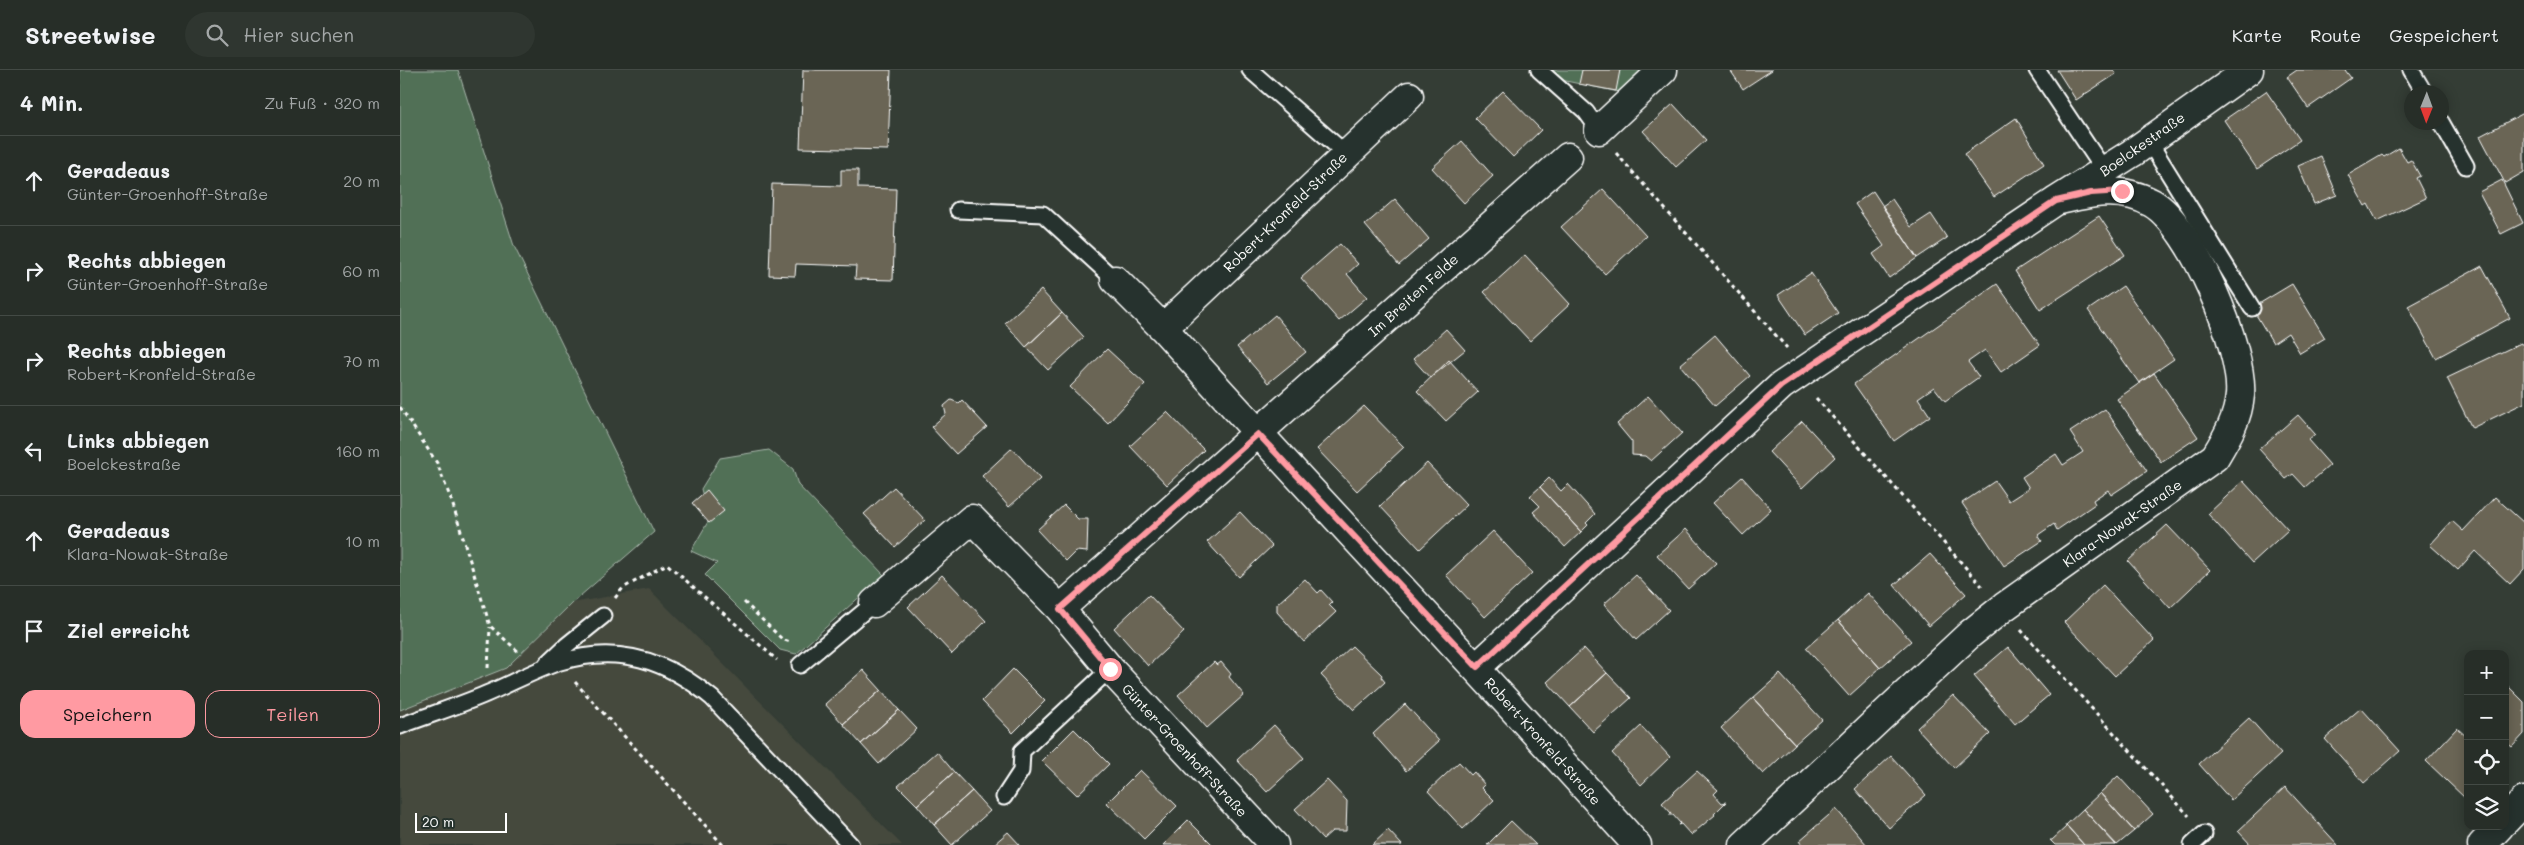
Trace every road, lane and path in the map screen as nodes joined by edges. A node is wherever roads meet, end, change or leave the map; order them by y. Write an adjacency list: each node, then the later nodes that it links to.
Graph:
1 (1250, 70): 12 (lane)
2 (1539, 70): 9 (lane)
3 (1664, 70): 9 (street)
4 (2037, 70): 15 (lane)
5 (2249, 70): 11 (street, Boelckestraße)
6 (2411, 70): 7 (lane)
7 (2420, 85)
8 (1409, 96): 12 (street, Robert-Kronfeld-Straße)
9 (1599, 130): 21 (path)
10 (2446, 130): 14 (lane)
11 (2148, 140): 15 (street, Boelckestraße); 19 (lane)
12 (1346, 154): 20 (street, Robert-Kronfeld-Straße)
13 (1568, 157): 23 (street, Im Breiten Felde)
14 (2466, 166)
15 (2104, 170): 16 (street, Boelckestraße)
16 (2056, 201): 21 (street, Boelckestraße); 46 (street, Klara-Nowak-Straße)
17 (958, 210): 18 (lane)
18 (1115, 280): 20 (street, Robert-Kronfeld-Straße)
19 (2252, 308)
20 (1163, 328): 23 (street, Robert-Kronfeld-Straße)
21 (1807, 369): 32 (street, Boelckestraße)
22 (400, 407): 28 (path)
23 (1258, 434): 26 (street); 32 (street, Robert-Kronfeld-Straße)
24 (744, 602): 29 (path)
25 (874, 603): 26 (street, Günter-Groenhoff-Straße); 31 (lane)
26 (1060, 609): 33 (street, Günter-Groenhoff-Straße)
27 (602, 616): 31 (path); 34 (lane)
28 (490, 626): 34 (path); 35 (path)
29 (792, 643)
30 (558, 663): 34 (lane); 43 (path); 44 (lane)
31 (800, 665)
32 (1477, 667): 45 (street, Robert-Kronfeld-Straße)
33 (1110, 669): 37 (lane); 42 (street, Günter-Groenhoff-Straße)
34 (542, 670): 35 (lane)
35 (481, 696): 36 (lane)
36 (400, 726)
37 (1004, 797)
38 (2524, 801): 39 (street)
39 (2509, 817)
40 (2496, 830): 48 (street)
41 (2204, 834): 47 (lane)
42 (1263, 842)
43 (723, 845)
44 (851, 845)
45 (1637, 845)
46 (1744, 845)
47 (2192, 845)
48 (2482, 845)

